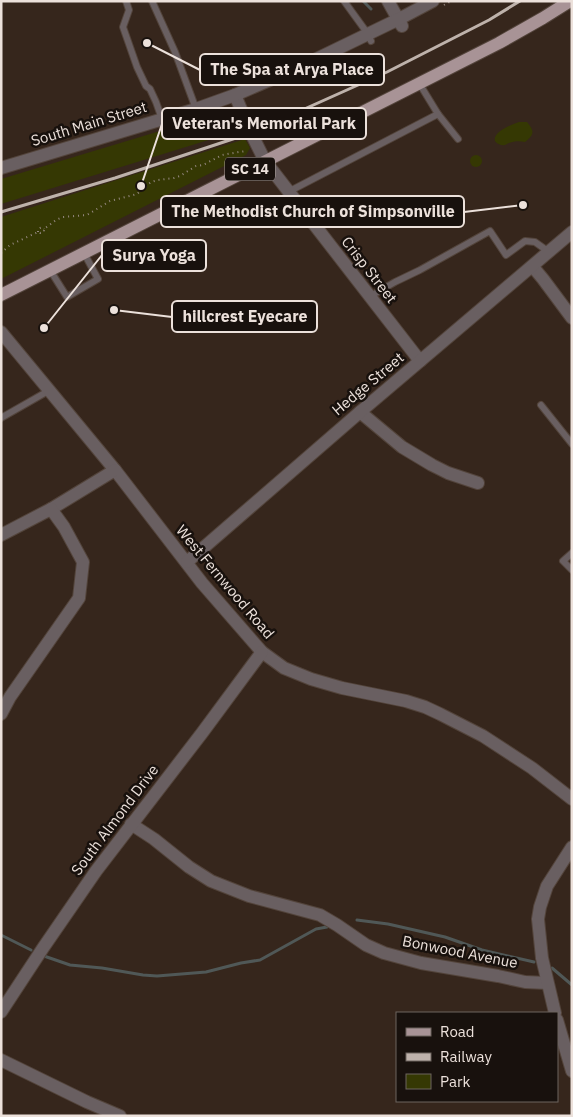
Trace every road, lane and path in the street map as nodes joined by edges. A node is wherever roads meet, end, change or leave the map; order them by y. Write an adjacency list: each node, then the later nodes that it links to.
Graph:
1 (126, 1): 13 (lane)
2 (152, 1): 11 (lane)
3 (344, 1): 8 (lane)
4 (388, 1): 7 (street)
5 (433, 1): 7 (street, South Main Street)
6 (570, 1): 9 (main road, SC 14)
7 (401, 22): 8 (street, South Main Street)
8 (370, 38): 10 (street, South Main Street)
9 (419, 83): 12 (lane); 16 (main road, SC 14)
10 (234, 95): 11 (street, South Main Street); 15 (street, Crisp Street)
11 (196, 109): 13 (street, South Main Street)
12 (438, 114): 14 (lane); 18 (lane)
13 (162, 119): 17 (street, South Main Street)
14 (458, 139)
15 (258, 148): 16 (street, Crisp Street); 21 (path)
16 (265, 161): 18 (street, Crisp Street); 22 (main road, SC 14)
17 (1, 168)
18 (288, 192): 26 (street, Crisp Street)
19 (572, 232): 20 (street, Hedge Street)
20 (549, 252): 23 (street, Hedge Street); 26 (lane)
21 (1, 253)
22 (84, 253): 24 (main road, SC 14); 24 (lane)
23 (532, 267): 27 (street); 29 (street, Hedge Street)
24 (50, 270): 25 (main road, SC 14)
25 (1, 295)
26 (370, 297): 29 (street, Crisp Street)
27 (572, 318)
28 (1, 332): 30 (street, West Fernwood Road)
29 (420, 361): 32 (street, Hedge Street)
30 (50, 390): 33 (lane); 35 (street, West Fernwood Road)
31 (541, 405): 34 (lane)
32 (360, 412): 36 (street); 40 (street, Hedge Street)
33 (1, 418)
34 (572, 444)
35 (115, 470): 37 (street); 40 (street, West Fernwood Road)
36 (478, 483)
37 (51, 509): 38 (street); 43 (street)
38 (1, 535)
39 (572, 553): 41 (lane)
40 (186, 562): 42 (street, West Fernwood Road)
41 (572, 570)
42 (262, 652): 44 (street, West Fernwood Road); 45 (street, South Almond Drive)
43 (1, 714)
44 (572, 799)
45 (131, 824): 47 (street, Bonwood Avenue); 48 (street, South Almond Drive)
46 (572, 847): 47 (street)
47 (547, 983): 49 (street)
48 (1, 1012)
49 (555, 1012)
50 (558, 1023): 52 (street)
51 (1, 1060): 53 (street)
52 (572, 1070)
53 (120, 1116)

